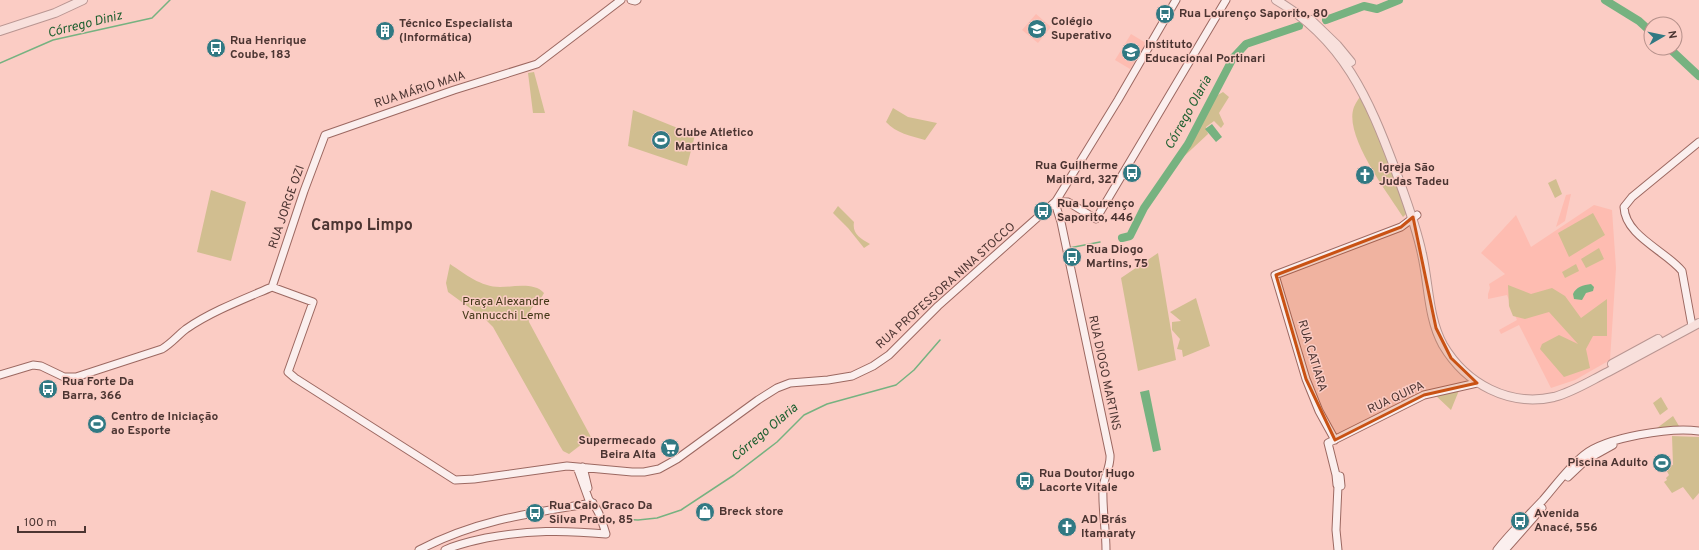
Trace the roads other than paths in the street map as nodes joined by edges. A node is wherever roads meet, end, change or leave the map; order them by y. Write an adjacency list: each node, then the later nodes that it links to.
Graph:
1 (83, 0): 9 (main road)
2 (621, 0): 12 (street, RUA MÁRIO MAIA)
3 (631, 0): 4 (street)
4 (637, 0)
5 (1176, 0): 14 (street, RUA PROFESSORA NINA STOCCO)
6 (1226, 0): 16 (street)
7 (1276, 0): 10 (main road)
8 (1286, 0): 11 (main road)
9 (0, 31)
10 (1364, 93): 11 (main road); 17 (main road)
11 (1377, 108): 17 (main road)
12 (325, 135): 18 (street, RUA JORGE OZI)
13 (1699, 142): 20 (street)
14 (1066, 188): 15 (street, RUA PROFESSORA NINA STOCCO); 16 (street)
15 (1055, 202): 16 (street); 25 (street, RUA PROFESSORA NINA STOCCO); 29 (street, RUA DIOGO MARTINS)
16 (1068, 202)
17 (1415, 216): 20 (main road); 22 (main road); 24 (street, RUA CATIARA)
18 (272, 287): 21 (street); 25 (street, RUA PROFESSORA NINA STOCCO)
19 (1699, 317): 20 (main road)
20 (1694, 323): 22 (main road)
21 (0, 375)
22 (1477, 383): 24 (street, RUA QUIPA)
23 (1699, 432): 31 (street); 32 (street)
24 (1331, 442): 30 (street, RUA CATIARA)
25 (580, 467): 26 (street)
26 (593, 503): 27 (street); 28 (street)
27 (421, 549)
28 (445, 550)
29 (1106, 550)
30 (1338, 550)
31 (1497, 550)
32 (1505, 550)

